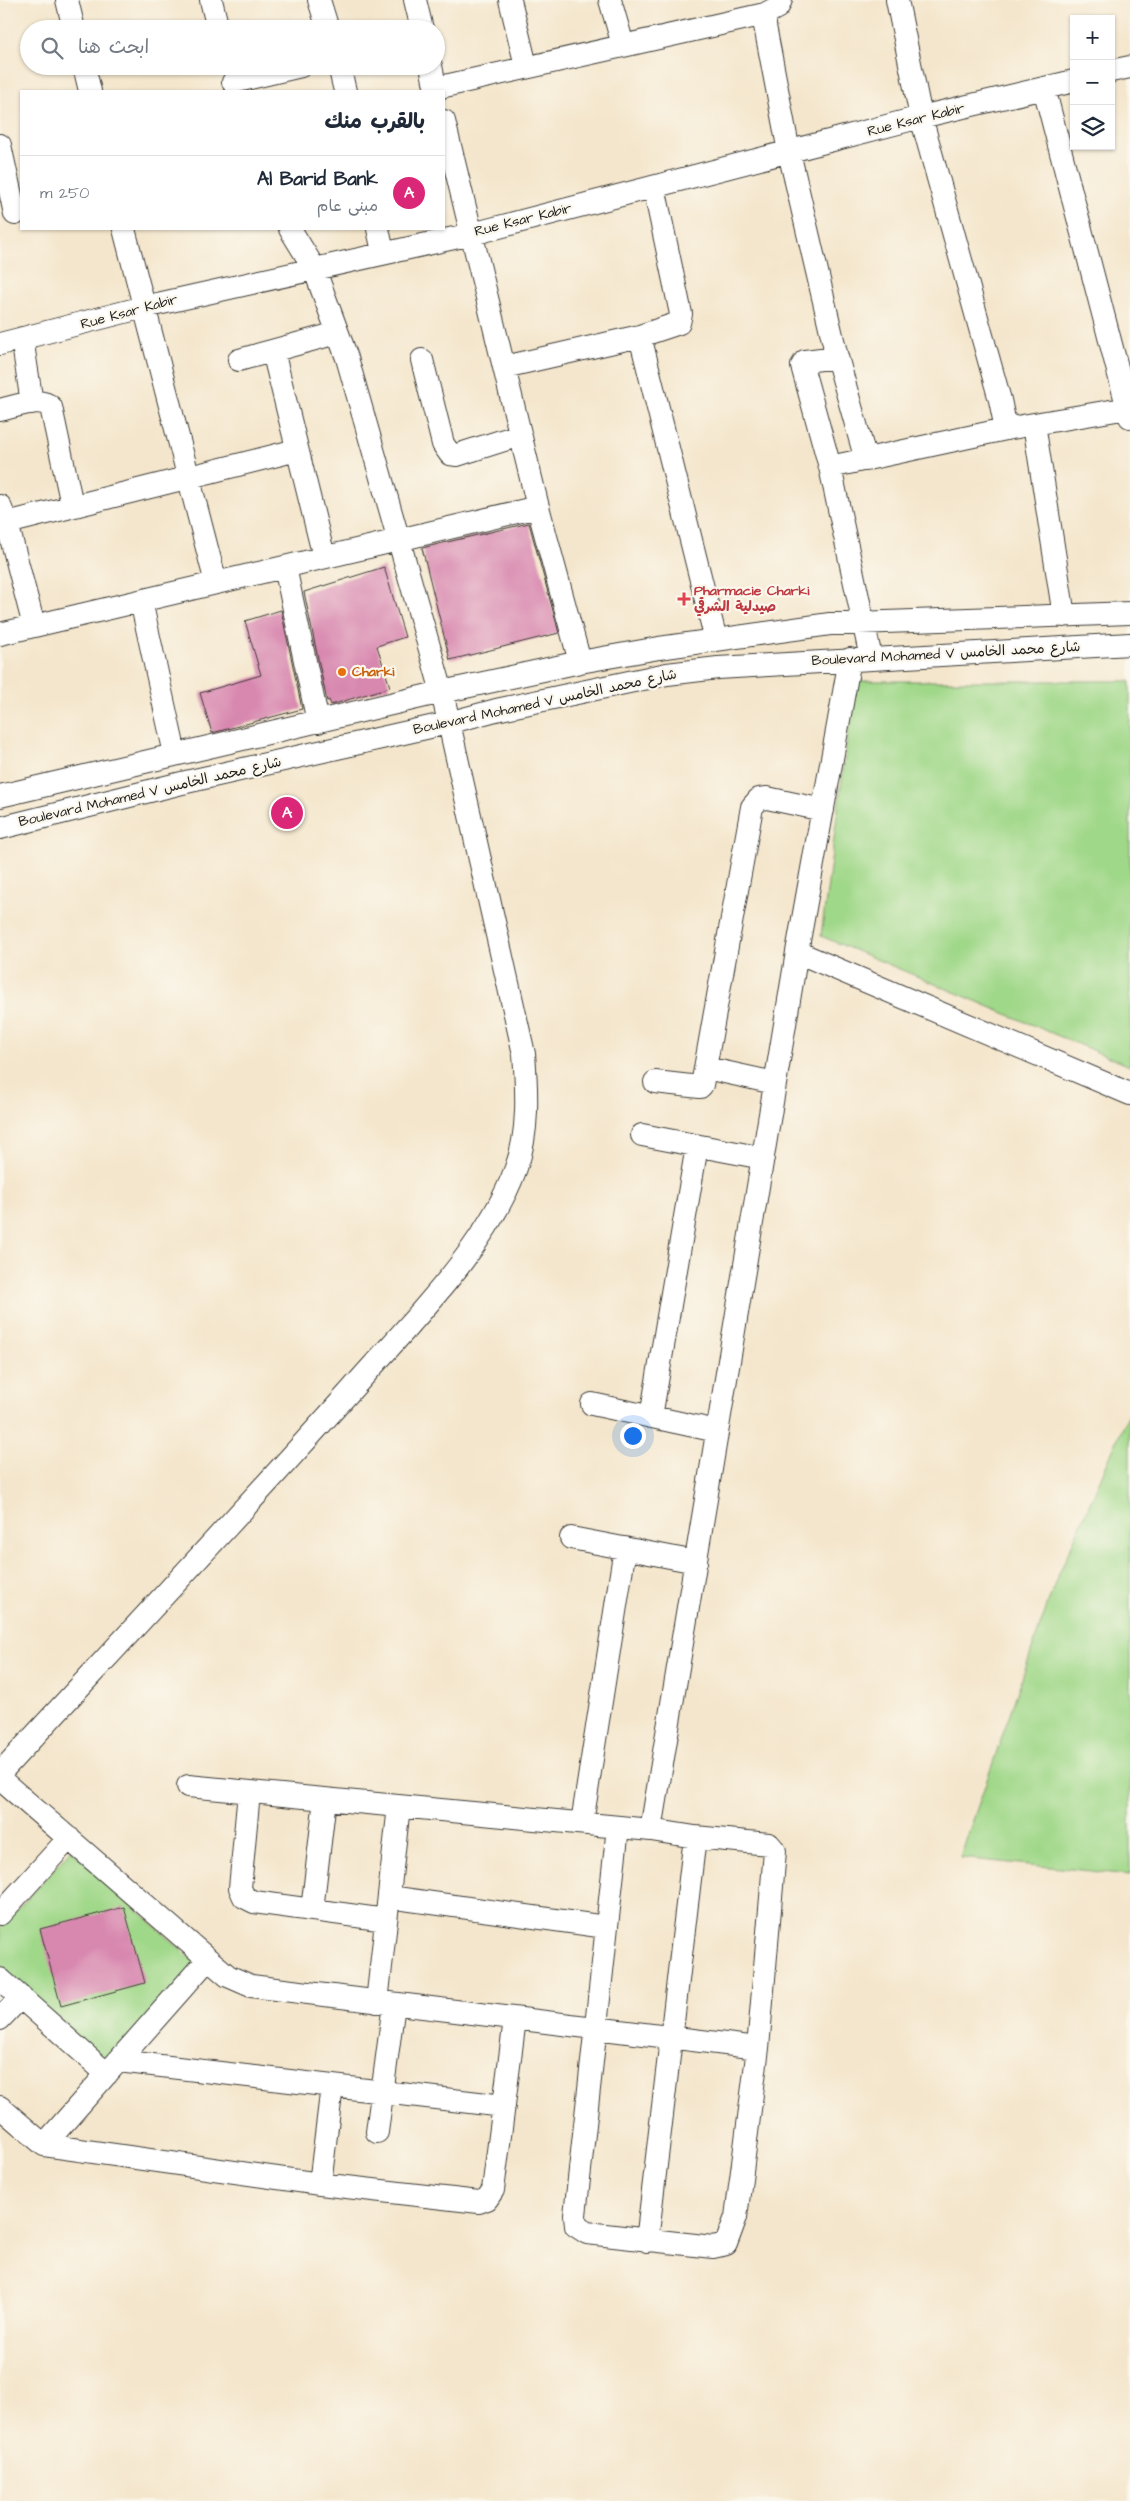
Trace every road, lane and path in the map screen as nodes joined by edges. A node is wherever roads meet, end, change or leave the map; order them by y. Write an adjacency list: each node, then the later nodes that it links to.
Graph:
1 (67, 0): 9 (street)
2 (210, 0): 10 (street)
3 (319, 0): 11 (street)
4 (415, 0): 12 (street)
5 (510, 0): 14 (street)
6 (610, 0): 13 (street)
7 (897, 0): 27 (street)
8 (773, 7): 13 (street); 30 (street)
9 (72, 20)
10 (216, 20)
11 (325, 20)
12 (420, 20)
13 (623, 45): 14 (street)
14 (526, 66): 26 (street)
15 (1130, 67): 16 (street)
16 (1115, 71)
17 (86, 75): 24 (street)
18 (257, 75): 21 (street)
19 (341, 75): 25 (street)
20 (432, 75): 26 (street)
21 (233, 80)
22 (1070, 82): 23 (street, Rue Ksar Kabir)
23 (1044, 88): 27 (street, Rue Ksar Kabir); 51 (street)
24 (90, 90)
25 (345, 90)
26 (436, 90)
27 (920, 118): 30 (street, Rue Ksar Kabir); 53 (street)
28 (445, 125): 36 (street)
29 (0, 145): 32 (street)
30 (789, 152): 31 (street, Rue Ksar Kabir); 45 (street)
31 (654, 187): 36 (street, Rue Ksar Kabir); 41 (street)
32 (12, 216)
33 (124, 230): 39 (street)
34 (291, 230): 38 (street)
35 (378, 230): 37 (street)
36 (472, 234): 37 (street, Rue Ksar Kabir); 48 (street)
37 (383, 252): 38 (street, Rue Ksar Kabir)
38 (314, 268): 39 (street, Rue Ksar Kabir); 40 (street)
39 (144, 307): 42 (street, Rue Ksar Kabir); 58 (street)
40 (337, 333): 44 (street); 62 (street)
41 (640, 336): 48 (street); 72 (street)
42 (22, 338): 43 (street, Rue Ksar Kabir); 49 (street)
43 (0, 344)
44 (273, 351): 46 (street); 55 (street)
45 (837, 356): 56 (street); 57 (street)
46 (239, 360)
47 (422, 360): 54 (street)
48 (504, 367): 54 (street)
49 (32, 403): 50 (street); 59 (street)
50 (0, 410)
51 (1129, 412): 52 (street)
52 (1034, 424): 53 (street); 68 (street)
53 (1006, 430): 56 (street)
54 (520, 435): 60 (street)
55 (298, 450): 58 (street); 63 (street)
56 (866, 460): 57 (street)
57 (830, 467): 69 (street)
58 (189, 476): 59 (street); 65 (street)
59 (72, 505): 61 (street)
60 (538, 507): 62 (street); 75 (street)
61 (4, 514): 70 (street)
62 (398, 540): 63 (street); 76 (street)
63 (324, 558): 64 (street)
64 (284, 567): 65 (street); 77 (street)
65 (216, 583): 66 (street)
66 (141, 601): 70 (street); 79 (street)
67 (1130, 613): 68 (street, Boulevard Mohamed V شارع محمد الخامس)
68 (1064, 616): 69 (street, Boulevard Mohamed V شارع محمد الخامس)
69 (865, 623): 72 (street, Boulevard Mohamed V شارع محمد الخامس); 74 (street)
70 (34, 626): 71 (street)
71 (0, 634)
72 (716, 640): 75 (street, Boulevard Mohamed V شارع محمد الخامس)
73 (1130, 644): 74 (street, Boulevard Mohamed V شارع محمد الخامس)
74 (860, 659): 78 (street, Boulevard Mohamed V شارع محمد الخامس); 81 (street)
75 (580, 662): 76 (street, Boulevard Mohamed V شارع محمد الخامس)
76 (442, 692): 77 (street, Boulevard Mohamed V شارع محمد الخامس); 78 (street)
77 (318, 722): 79 (street, Boulevard Mohamed V شارع محمد الخامس)
78 (448, 723): 82 (street, Boulevard Mohamed V شارع محمد الخامس); 97 (street)
79 (175, 754): 80 (street, Boulevard Mohamed V شارع محمد الخامس)
80 (0, 796)
81 (823, 810): 83 (street); 84 (street)
82 (0, 828)
83 (797, 952): 86 (street); 87 (street)
84 (706, 1068): 85 (street); 86 (street)
85 (655, 1082)
86 (775, 1083): 90 (street)
87 (1130, 1094)
88 (642, 1135): 89 (street)
89 (697, 1146): 90 (street); 92 (street)
90 (762, 1158): 93 (street)
91 (592, 1404): 92 (street)
92 (651, 1417): 93 (street)
93 (717, 1431): 96 (street)
94 (571, 1538): 95 (street)
95 (625, 1548): 96 (street); 103 (street)
96 (696, 1562): 105 (street)
97 (0, 1773)
98 (0, 1779): 107 (street)
99 (188, 1786): 100 (street)
100 (249, 1792): 101 (street); 109 (street)
101 (325, 1799): 102 (street); 109 (street)
102 (399, 1806): 103 (street); 108 (street)
103 (582, 1823): 104 (street)
104 (618, 1827): 105 (street); 112 (street)
105 (651, 1830): 106 (street)
106 (695, 1837): 120 (street); 121 (street)
107 (69, 1838): 110 (street); 113 (street)
108 (389, 1897): 111 (street); 112 (street)
109 (312, 1910): 111 (street)
110 (0, 1914)
111 (386, 1920): 116 (street)
112 (606, 1927): 119 (street)
113 (208, 1959): 116 (street); 122 (street)
114 (0, 1978): 115 (street)
115 (21, 1997): 117 (street); 122 (street)
116 (386, 2003): 118 (street); 124 (street)
117 (0, 2019)
118 (515, 2019): 119 (street); 125 (street)
119 (595, 2028): 120 (street); 130 (street)
120 (671, 2038): 121 (street); 130 (street)
121 (758, 2048): 130 (street)
122 (113, 2068): 123 (street); 128 (street)
123 (332, 2086): 124 (street); 129 (street)
124 (383, 2091): 125 (street); 127 (street)
125 (504, 2106): 129 (street)
126 (0, 2107): 128 (street)
127 (377, 2132)
128 (44, 2146): 129 (street)
129 (320, 2184)
130 (647, 2241)

